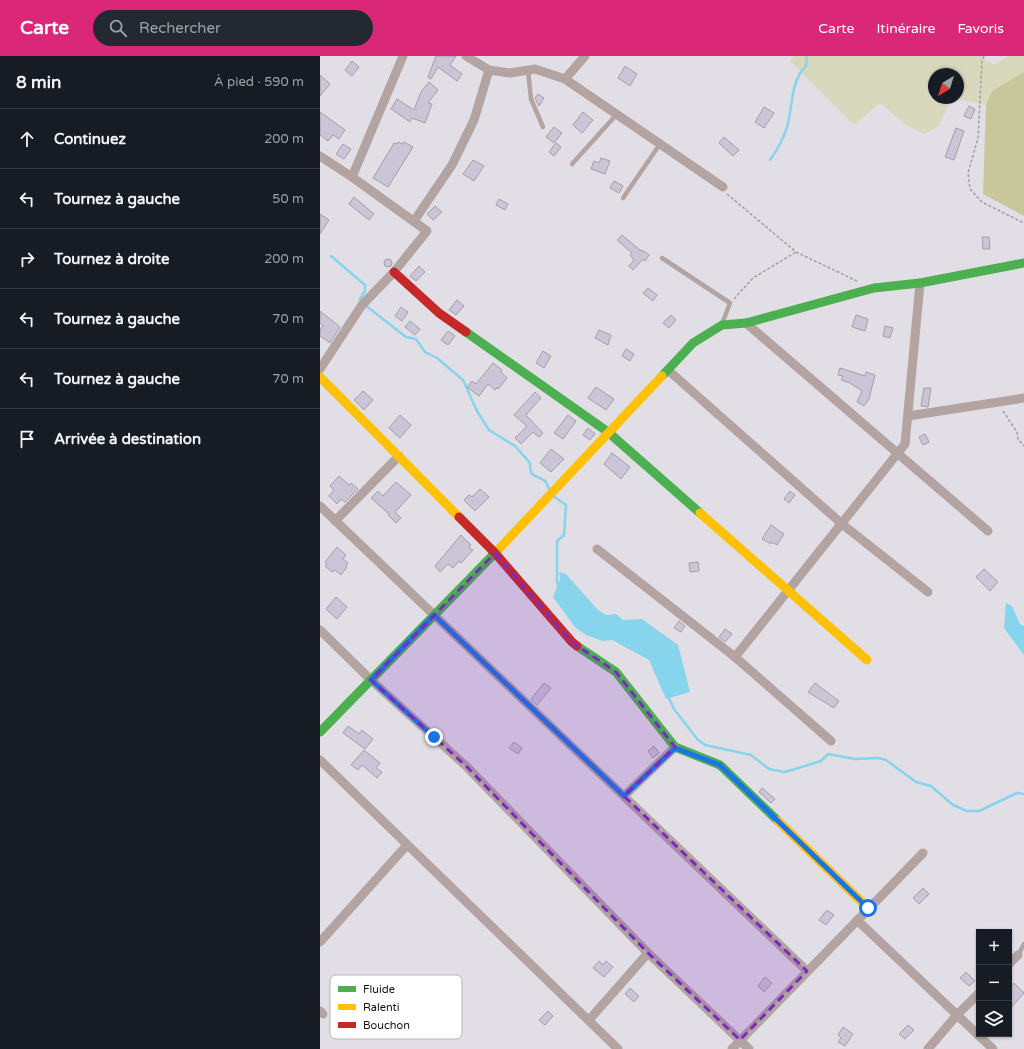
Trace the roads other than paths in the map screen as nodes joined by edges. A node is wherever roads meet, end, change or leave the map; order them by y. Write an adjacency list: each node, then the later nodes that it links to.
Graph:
1 (403, 56): 12 (street)
2 (466, 56): 4 (street)
3 (585, 56): 6 (street)
4 (489, 70): 5 (street); 15 (street)
5 (528, 70): 6 (street); 8 (lane)
6 (566, 79): 7 (street)
7 (617, 114): 9 (street); 11 (lane)
8 (543, 127)
9 (660, 144): 13 (street); 14 (lane)
10 (320, 156): 12 (street)
11 (572, 164)
12 (352, 177): 15 (street)
13 (723, 187)
14 (622, 198)
15 (414, 221): 18 (street)
16 (662, 258): 21 (lane)
17 (1024, 263): 19 (street)
18 (394, 272): 22 (street); 27 (street)
19 (920, 283): 20 (street); 26 (street)
20 (746, 323): 21 (street); 28 (street)
21 (722, 325): 23 (street)
22 (320, 369)
23 (668, 370): 27 (street); 32 (street)
24 (320, 377): 29 (street)
25 (1024, 398): 26 (street)
26 (908, 416): 28 (street)
27 (608, 432): 35 (street); 36 (street)
28 (899, 453): 32 (street); 33 (street)
29 (399, 456): 31 (street); 35 (street)
30 (320, 506): 31 (street)
31 (335, 521): 38 (street)
32 (842, 524): 36 (street); 37 (street)
33 (988, 531)
34 (597, 549): 40 (street)
35 (495, 553): 38 (street); 45 (street)
36 (789, 590): 40 (street); 41 (street)
37 (928, 592)
38 (434, 615): 42 (street); 47 (street)
39 (320, 630): 42 (street)
40 (735, 657): 44 (street)
41 (867, 660)
42 (371, 680): 43 (street); 54 (street)
43 (320, 732)
44 (831, 741)
45 (675, 748): 47 (street); 50 (street)
46 (320, 760): 48 (street)
47 (624, 796): 57 (street)
48 (407, 845): 52 (street); 60 (street)
49 (923, 853): 50 (street)
50 (868, 908): 51 (street)
51 (857, 920): 57 (street); 59 (street)
52 (320, 942)
53 (1024, 944): 55 (lane)
54 (648, 953): 60 (street); 61 (street)
55 (1018, 955): 56 (street)
56 (1012, 961)
57 (808, 971): 61 (street)
58 (976, 996): 59 (street)
59 (956, 1016): 65 (street); 66 (street)
60 (589, 1020): 62 (street)
61 (740, 1040): 63 (street); 64 (street)
62 (618, 1049)
63 (732, 1049)
64 (749, 1049)
65 (928, 1049)
66 (992, 1049)

